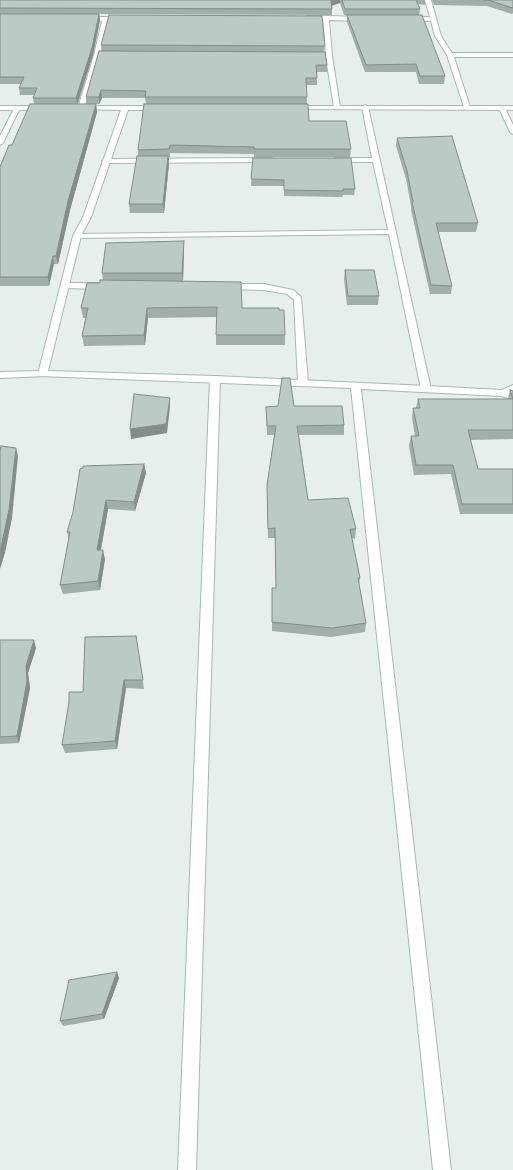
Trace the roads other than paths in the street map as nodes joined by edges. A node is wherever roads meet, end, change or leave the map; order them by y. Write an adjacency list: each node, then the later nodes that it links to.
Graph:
1 (428, 0): 9 (street)
2 (75, 18): 5 (street)
3 (302, 18): 4 (street)
4 (326, 18): 7 (street); 15 (street)
5 (105, 19): 6 (street); 10 (street)
6 (128, 19)
7 (371, 19)
8 (402, 19): 9 (street)
9 (432, 19): 12 (street)
10 (97, 55): 11 (street); 22 (street)
11 (105, 55)
12 (450, 55): 13 (street); 18 (street)
13 (513, 55)
14 (306, 56): 15 (street)
15 (329, 56): 16 (street)
16 (337, 107): 17 (street); 24 (street)
17 (365, 107): 18 (street); 31 (street)
18 (467, 107): 25 (street)
19 (0, 108): 20 (street)
20 (16, 108): 21 (street); 28 (street)
21 (52, 108)
22 (125, 108): 23 (street); 32 (street)
23 (167, 108)
24 (281, 108)
25 (502, 108): 26 (street); 27 (street)
26 (513, 108)
27 (513, 132)
28 (0, 144)
29 (281, 160): 32 (street)
30 (328, 160): 31 (street)
31 (376, 160): 33 (street)
32 (106, 161): 34 (street)
33 (392, 232): 34 (street); 44 (street)
34 (77, 236): 35 (street)
35 (65, 286): 36 (street); 38 (street)
36 (113, 286)
37 (216, 287): 41 (street)
38 (43, 374): 39 (street); 40 (street)
39 (0, 375)
40 (215, 379): 41 (street); 47 (street)
41 (303, 383): 42 (street)
42 (356, 386): 44 (street); 48 (street)
43 (513, 388): 45 (street)
44 (426, 389): 45 (street)
45 (503, 393): 46 (street)
46 (513, 397)
47 (187, 1170)
48 (442, 1170)

